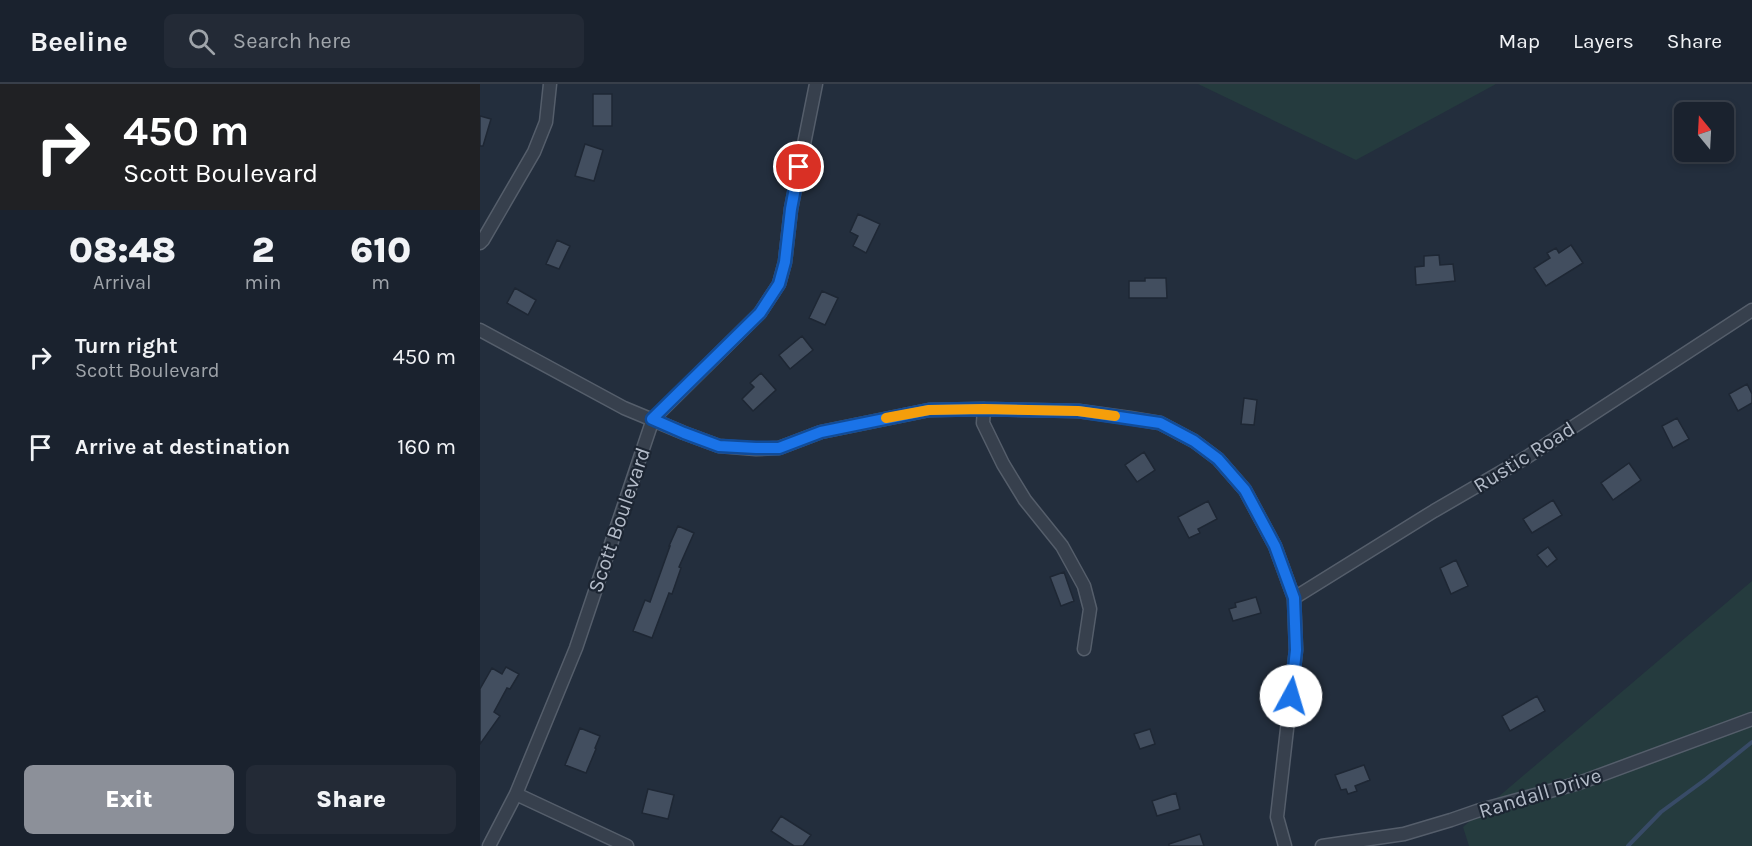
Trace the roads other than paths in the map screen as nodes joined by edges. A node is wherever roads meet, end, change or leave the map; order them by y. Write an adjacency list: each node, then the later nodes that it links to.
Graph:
1 (550, 84): 3 (street)
2 (816, 84): 7 (street, Scott Boulevard)
3 (480, 243)
4 (1752, 310): 8 (street, Rustic Road)
5 (480, 330): 7 (street)
6 (984, 409): 7 (street); 8 (street); 9 (street)
7 (652, 419): 11 (street, Scott Boulevard)
8 (1294, 598): 14 (street)
9 (1084, 649)
10 (1752, 719): 15 (street, Randall Drive)
11 (516, 794): 12 (street, Scott Boulevard); 13 (street)
12 (489, 846)
13 (627, 846)
14 (1285, 846)
15 (1322, 846)

